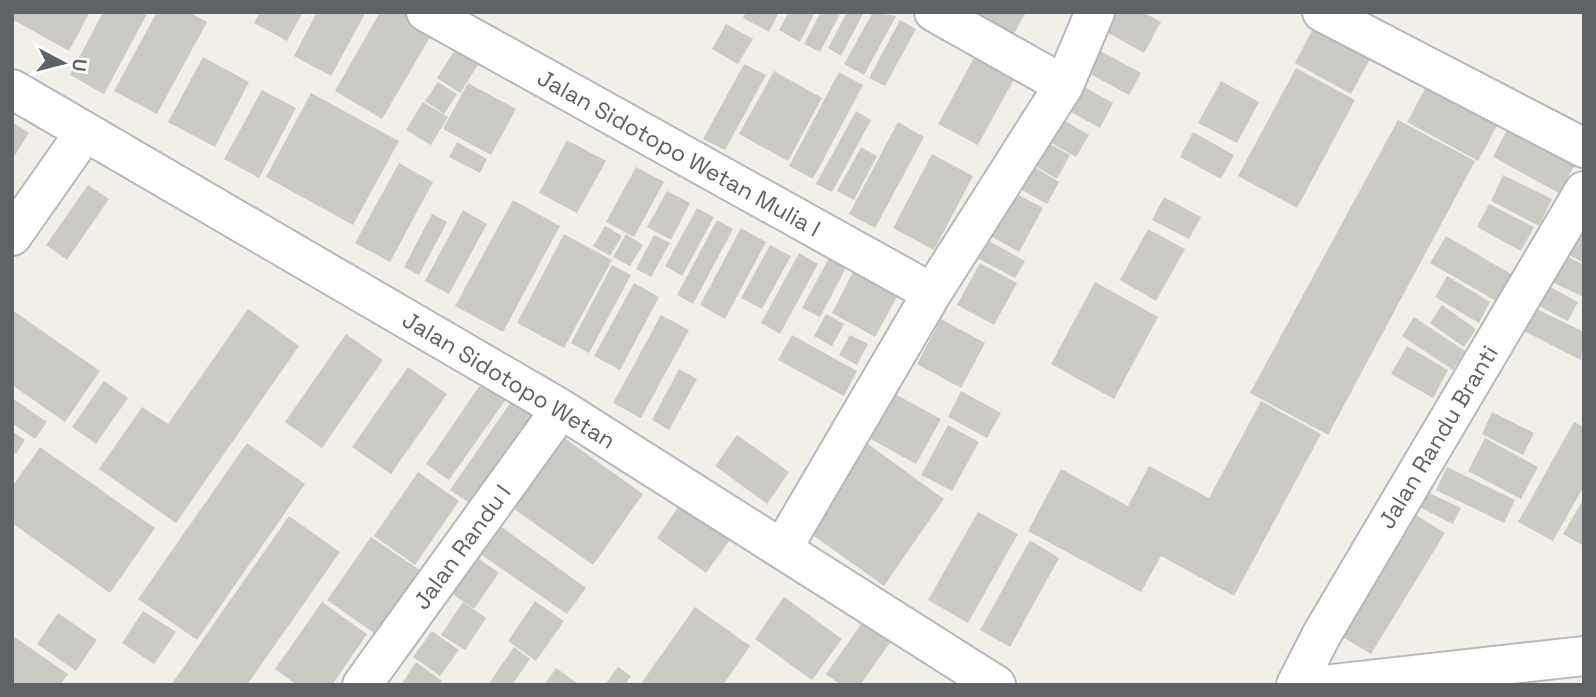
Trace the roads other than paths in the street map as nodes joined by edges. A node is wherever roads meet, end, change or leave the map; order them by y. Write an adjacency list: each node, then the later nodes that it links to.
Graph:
1 (426, 12): 11 (street, Jalan Sidotopo Wetan Mulia I)
2 (934, 12): 5 (street)
3 (1095, 12): 5 (street)
4 (1322, 12): 8 (street)
5 (1064, 85): 11 (street)
6 (12, 89): 7 (street, Jalan Sidotopo Wetan)
7 (85, 132): 10 (street); 12 (street, Jalan Sidotopo Wetan)
8 (1584, 148)
9 (1584, 191): 17 (street, Jalan Randu Branti)
10 (12, 236)
11 (932, 293): 13 (street)
12 (561, 409): 13 (street, Jalan Sidotopo Wetan); 15 (street, Jalan Randu I)
13 (782, 549): 16 (street, Jalan Sidotopo Wetan)
14 (1584, 656): 18 (street)
15 (362, 685)
16 (996, 685)
17 (1296, 685)
18 (1324, 685)

